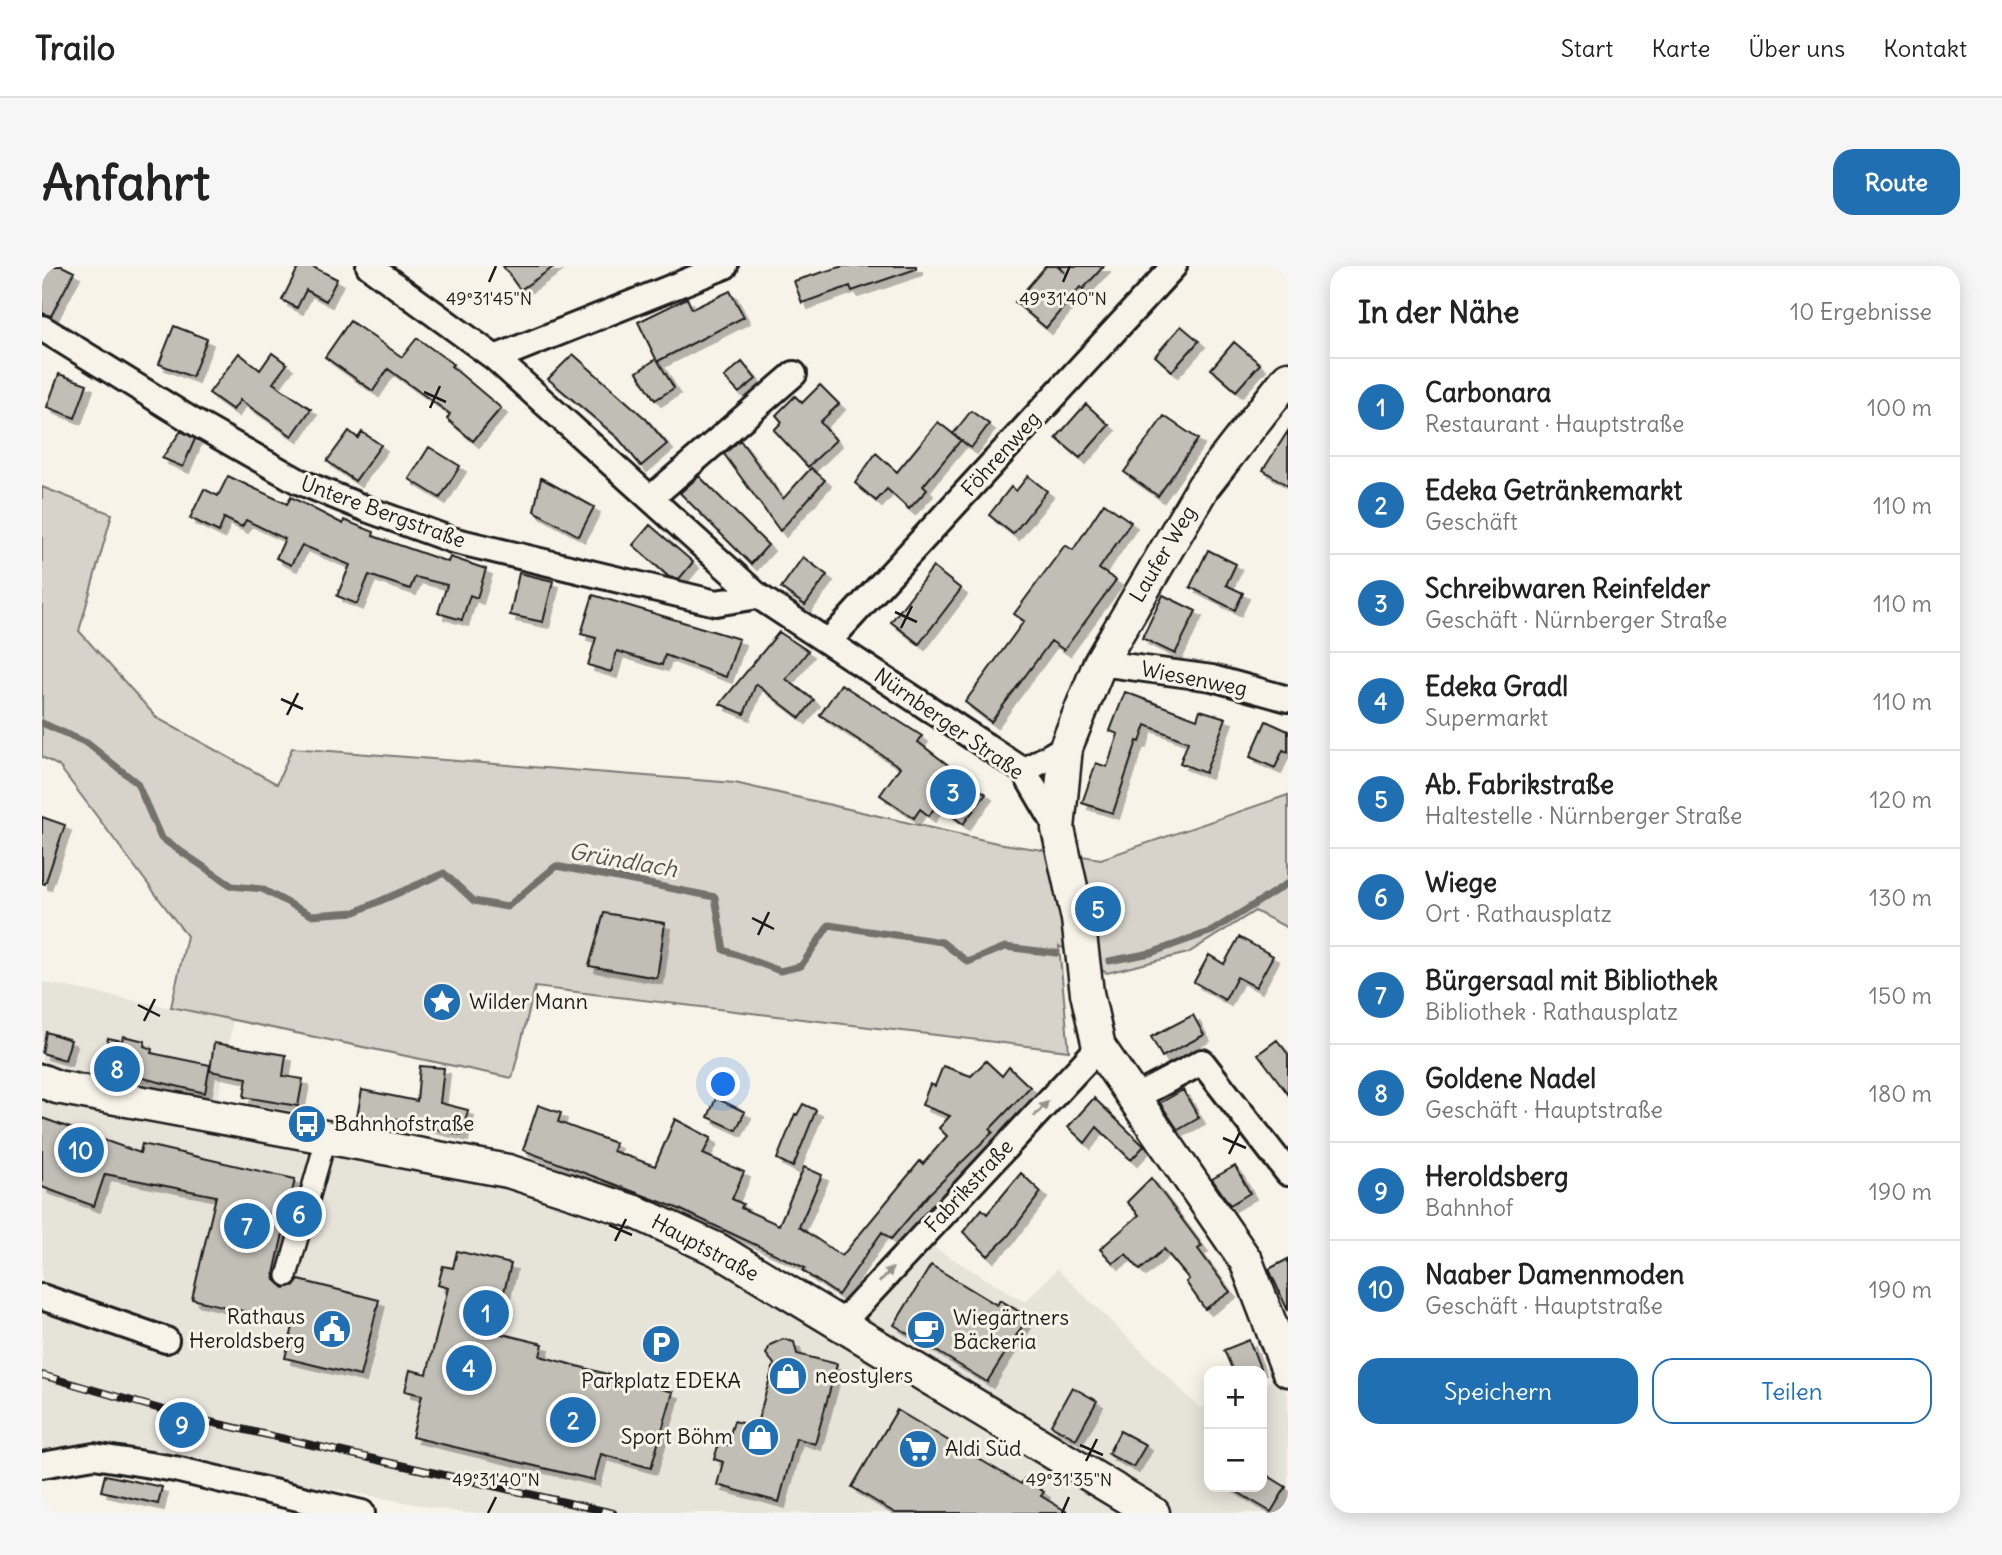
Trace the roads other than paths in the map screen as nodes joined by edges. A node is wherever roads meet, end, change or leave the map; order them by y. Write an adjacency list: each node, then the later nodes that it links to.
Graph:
1 (369, 266): 5 (street, Nürnberger Straße)
2 (724, 266): 5 (street)
3 (1174, 266): 10 (street, Föhrenweg)
4 (42, 328): 9 (street, Untere Bergstraße)
5 (495, 358): 8 (street, Nürnberger Straße)
6 (794, 374): 8 (street)
7 (1288, 378): 11 (street, Laufer Weg)
8 (651, 498): 9 (street, Nürnberger Straße)
9 (758, 596): 10 (street, Nürnberger Straße)
10 (829, 642): 14 (street, Nürnberger Straße)
11 (1100, 663): 12 (street, Wiesenweg); 13 (street, Laufer Weg)
12 (1288, 699)
13 (1066, 747): 14 (street); 15 (street, Laufer Weg)
14 (1024, 771): 15 (street, Nürnberger Straße)
15 (1058, 829): 16 (street, Nürnberger Straße)
16 (1099, 1047): 18 (street, Nürnberger Straße); 23 (street, Fabrikstraße, one-way to 16)
17 (42, 1081): 19 (street, Hauptstraße)
18 (1132, 1099): 20 (street); 25 (street, Nürnberger Straße)
19 (326, 1139): 21 (street); 23 (street, Hauptstraße)
20 (1288, 1172)
21 (287, 1276)
22 (42, 1297): 24 (street)
23 (840, 1325): 28 (street, Hauptstraße)
24 (166, 1340)
25 (1288, 1370)
26 (42, 1465): 27 (street)
27 (362, 1513)
28 (1153, 1513)

